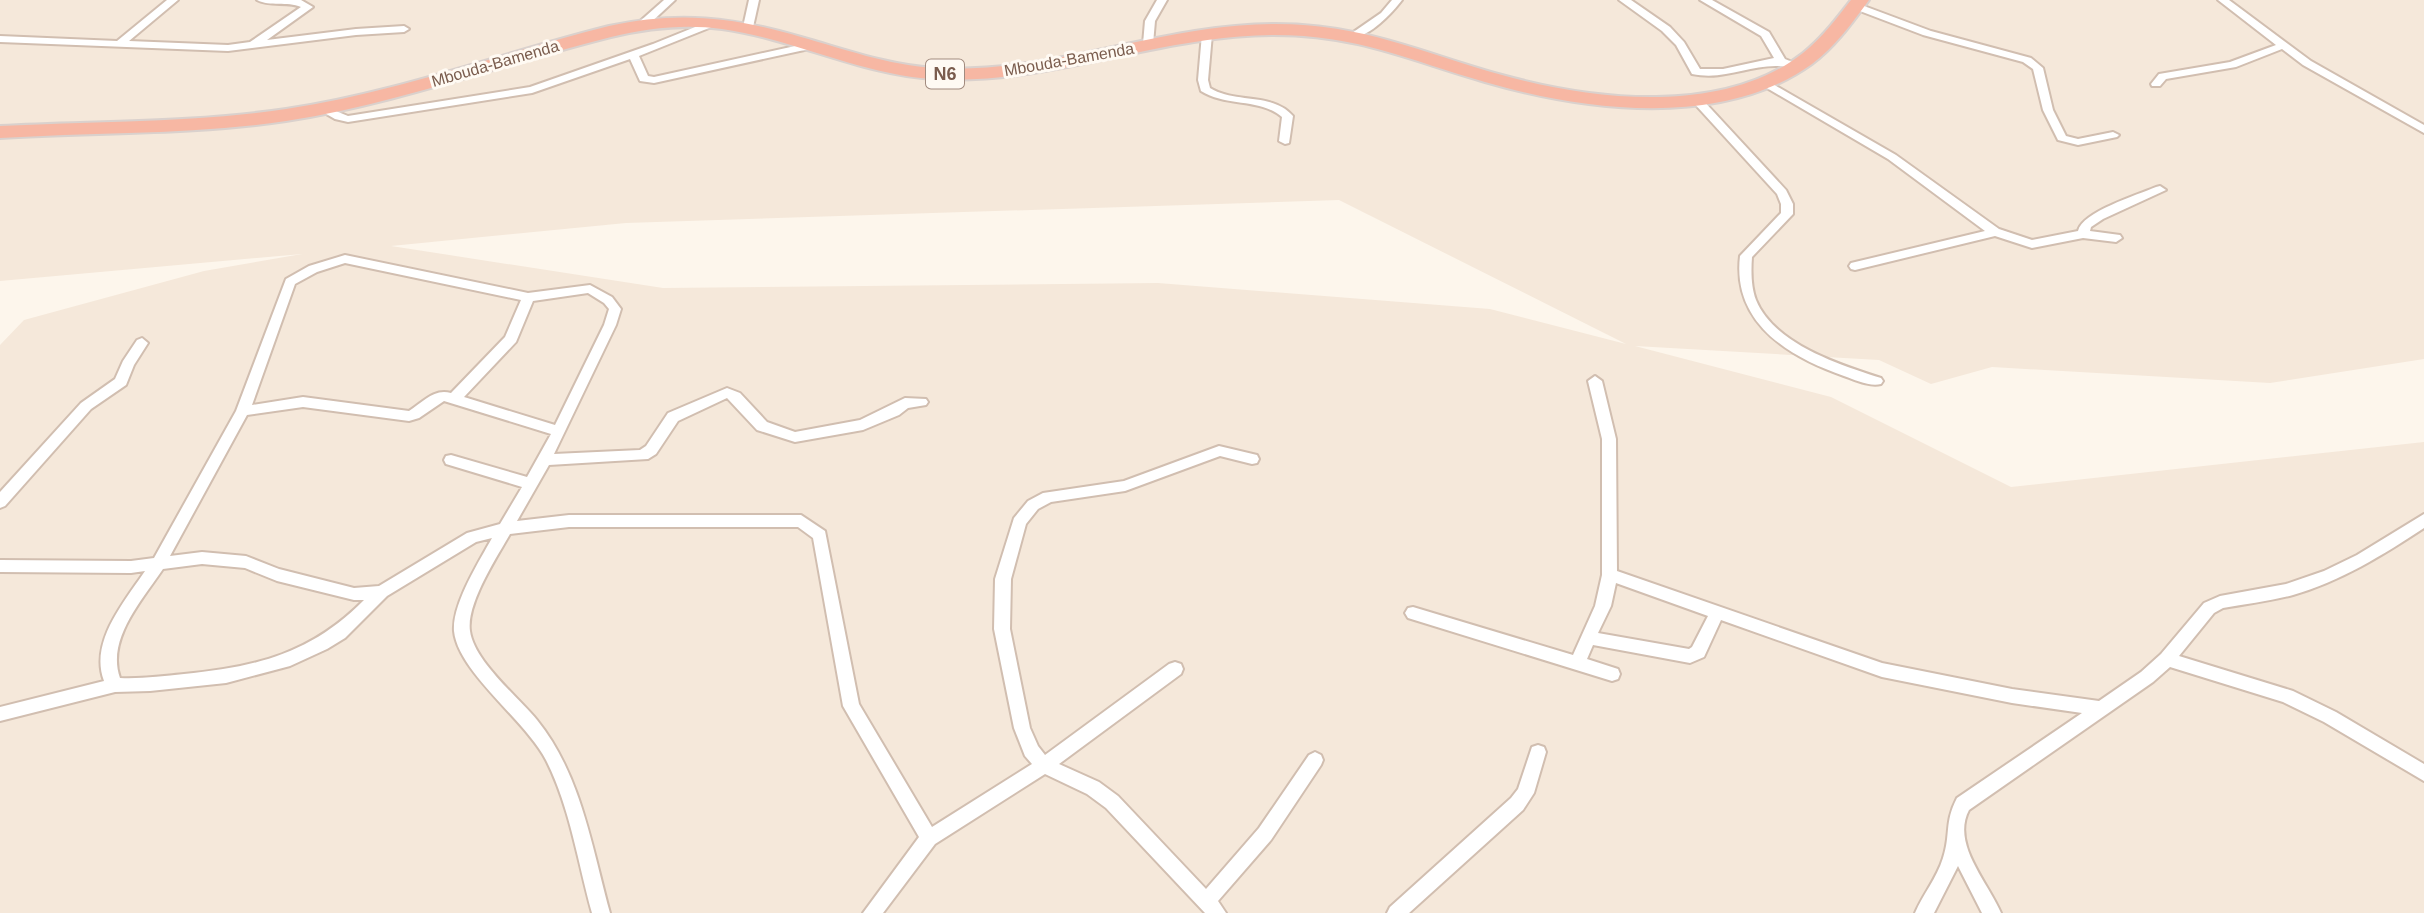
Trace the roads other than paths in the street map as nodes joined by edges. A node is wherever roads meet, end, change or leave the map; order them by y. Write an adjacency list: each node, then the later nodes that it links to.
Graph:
1 (173, 0): 18 (street)
2 (262, 0): 22 (street)
3 (670, 0): 12 (street)
4 (754, 0): 13 (street)
5 (1162, 0): 19 (street)
6 (1397, 0): 16 (street)
7 (1624, 0): 24 (street)
8 (1705, 0): 24 (street)
9 (2223, 0): 21 (street)
10 (1858, 3): 24 (highway, Mbouda-Bamenda / N6); 31 (street)
11 (710, 24): 12 (highway, Mbouda-Bamenda / N6); 13 (highway, Mbouda-Bamenda / N6); 23 (street)
12 (642, 25): 28 (highway, Mbouda-Bamenda / N6)
13 (748, 27): 20 (highway, Mbouda-Bamenda / N6)
14 (404, 29): 22 (street)
15 (1207, 34): 16 (highway, Mbouda-Bamenda / N6); 19 (highway, Mbouda-Bamenda / N6); 32 (street)
16 (1356, 36): 27 (highway, Mbouda-Bamenda / N6)
17 (0, 39): 18 (street)
18 (119, 44): 22 (street)
19 (1148, 44): 20 (highway, Mbouda-Bamenda / N6)
20 (809, 46): 23 (street)
21 (2282, 46): 26 (street); 29 (street)
22 (251, 47)
23 (634, 55): 28 (street)
24 (1788, 63): 25 (highway, Mbouda-Bamenda / N6)
25 (1764, 82): 27 (highway, Mbouda-Bamenda / N6); 34 (street)
26 (2156, 84)
27 (1696, 99): 41 (street)
28 (321, 108): 30 (highway, Mbouda-Bamenda / N6)
29 (2424, 130)
30 (0, 132)
31 (2113, 135)
32 (1284, 141)
33 (2160, 190): 35 (street)
34 (1995, 232): 35 (street); 37 (street)
35 (2083, 234): 36 (street)
36 (2116, 238)
37 (1855, 267)
38 (528, 297): 42 (street); 44 (street); 45 (street)
39 (142, 343): 50 (street)
40 (1595, 381): 55 (street)
41 (1876, 381)
42 (454, 399): 44 (street); 45 (street)
43 (922, 402): 48 (street)
44 (243, 411): 53 (street)
45 (559, 431): 48 (street)
46 (1252, 459): 69 (street)
47 (451, 460): 49 (street)
48 (544, 460): 49 (street)
49 (531, 484): 52 (street)
50 (0, 502)
51 (2424, 520): 60 (street)
52 (508, 528): 56 (street); 71 (street); 74 (street)
53 (159, 563): 54 (street); 56 (street); 64 (street)
54 (0, 566)
55 (1610, 576): 58 (street); 59 (street)
56 (382, 592): 64 (street)
57 (1413, 613): 61 (street)
58 (1716, 614): 59 (street); 65 (street)
59 (1589, 638): 61 (street)
60 (2167, 659): 65 (street); 70 (street)
61 (1577, 663): 63 (street)
62 (1175, 669): 69 (street)
63 (1612, 674)
64 (115, 685): 66 (street)
65 (2101, 708): 72 (street)
66 (0, 715)
67 (1538, 752): 76 (street)
68 (1315, 760): 73 (street)
69 (1043, 765): 71 (street); 73 (street)
70 (2424, 773)
71 (929, 838): 75 (street)
72 (1956, 845): 77 (street); 78 (street)
73 (1212, 907)
74 (601, 913)
75 (872, 913)
76 (1396, 913)
77 (1924, 913)
78 (1992, 913)

